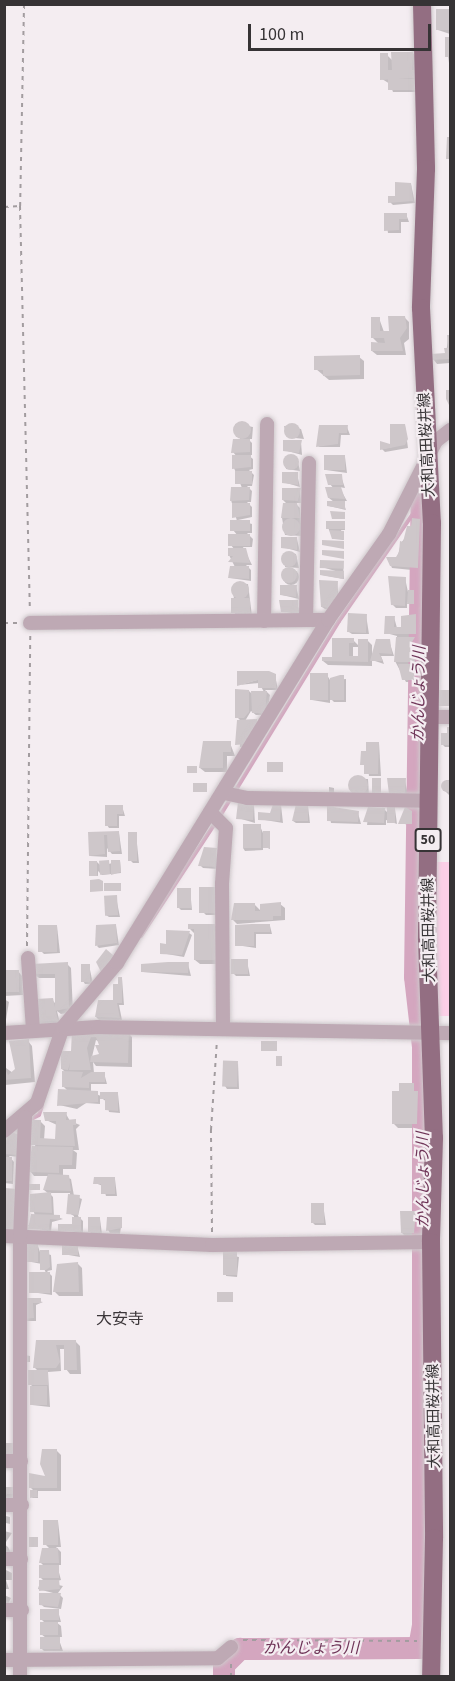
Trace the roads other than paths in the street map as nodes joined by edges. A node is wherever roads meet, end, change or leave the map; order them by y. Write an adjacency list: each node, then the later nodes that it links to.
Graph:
1 (422, 4): 4 (main road, 大和高田桜井線 / 50)
2 (267, 424): 8 (street)
3 (450, 430): 4 (street)
4 (428, 462): 7 (street); 10 (main road, 大和高田桜井線 / 50)
5 (309, 463): 6 (street)
6 (306, 620): 7 (street); 8 (street)
7 (328, 620): 12 (street)
8 (264, 621): 9 (street)
9 (30, 623)
10 (429, 717): 11 (street); 13 (main road, 大和高田桜井線 / 50)
11 (450, 717)
12 (224, 793): 13 (street); 14 (street)
13 (421, 801): 21 (main road, 大和高田桜井線 / 50)
14 (211, 813): 16 (street); 17 (street)
15 (28, 958): 18 (street)
16 (63, 1027): 17 (street); 18 (street); 22 (street)
17 (220, 1028): 21 (street)
18 (33, 1030): 19 (street)
19 (4, 1033)
20 (450, 1033): 21 (street)
21 (425, 1034): 26 (main road, 大和高田桜井線 / 50)
22 (26, 1117): 23 (street); 25 (street)
23 (4, 1131)
24 (4, 1236): 25 (street)
25 (20, 1237): 26 (street); 28 (street)
26 (424, 1242): 39 (main road, 大和高田桜井線 / 50)
27 (4, 1461): 28 (street)
28 (21, 1461): 30 (street)
29 (4, 1505): 30 (street)
30 (22, 1505): 32 (street)
31 (4, 1559): 32 (street)
32 (21, 1559): 34 (street)
33 (4, 1610): 34 (street)
34 (22, 1610): 37 (street)
35 (231, 1647): 37 (street)
36 (4, 1660): 37 (street)
37 (20, 1660): 38 (street)
38 (20, 1677)
39 (430, 1677)

